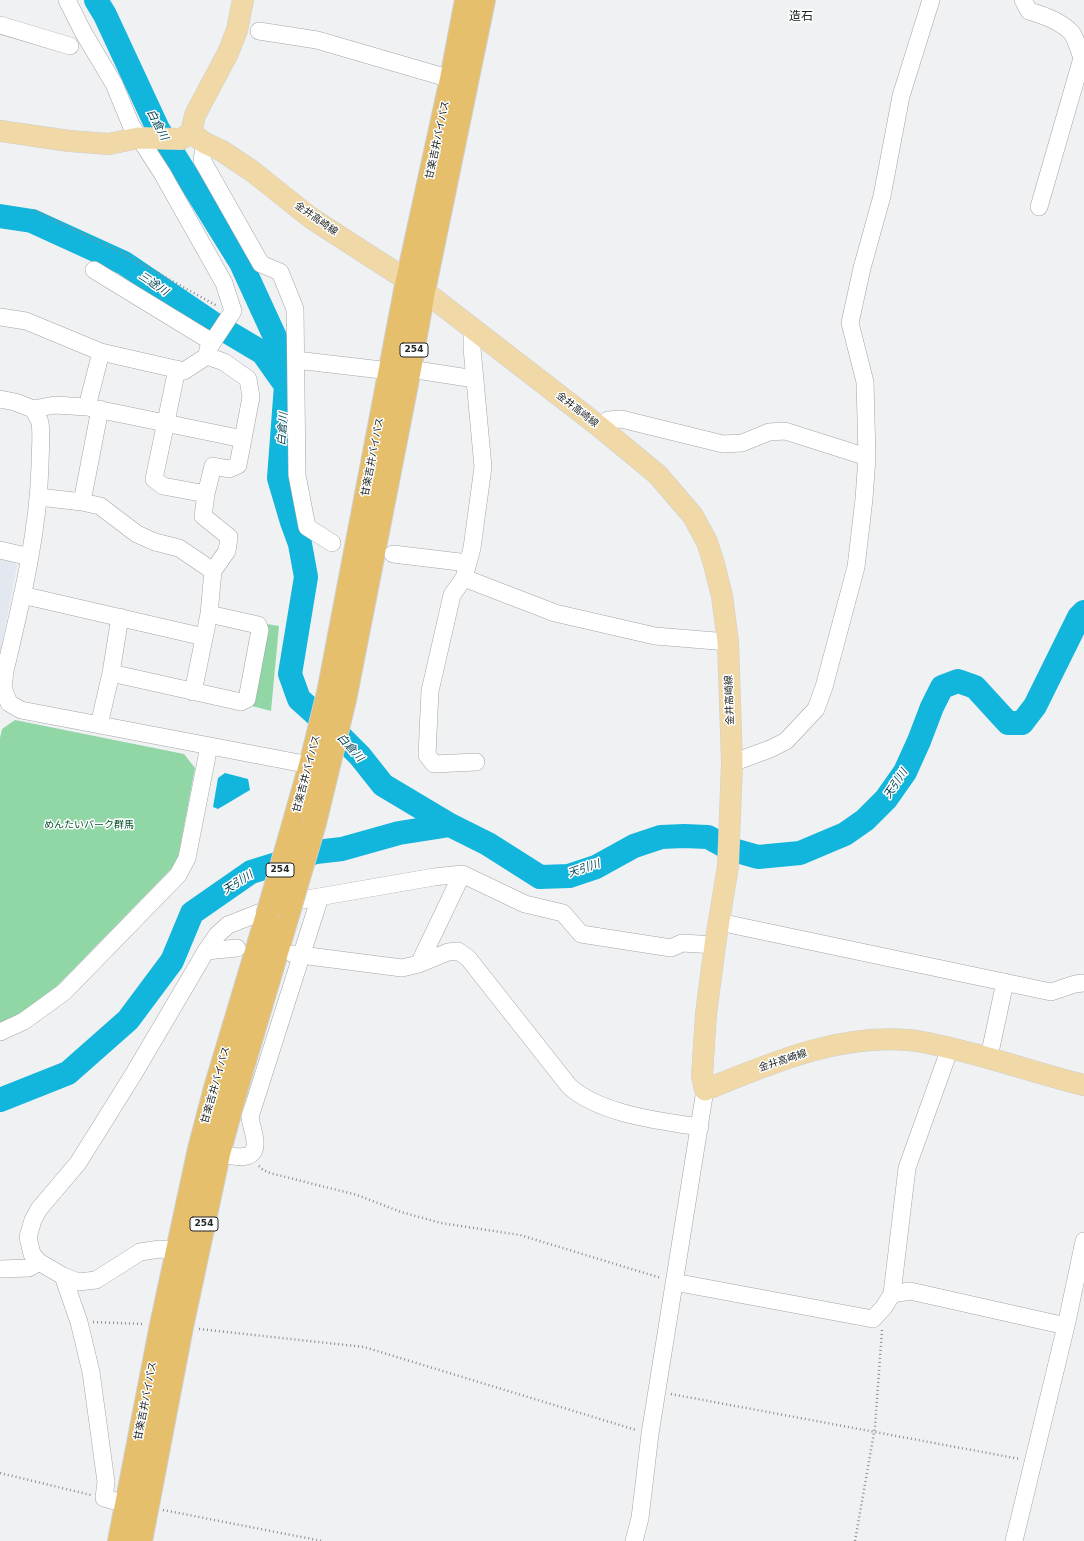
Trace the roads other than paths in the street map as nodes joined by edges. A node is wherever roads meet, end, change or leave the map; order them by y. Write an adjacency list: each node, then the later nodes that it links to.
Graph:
1 (67, 0): 13 (street)
2 (243, 0): 14 (main road)
3 (466, 0): 11 (highway, 甘楽吉井バイパス / 254)
4 (484, 0): 17 (highway, 甘楽吉井バイパス / 254)
5 (931, 0): 32 (street)
6 (1023, 0): 10 (street)
7 (0, 25): 9 (street)
8 (259, 32): 11 (street)
9 (70, 46)
10 (1083, 58): 15 (street)
11 (451, 79): 17 (highway, 甘楽吉井バイパス / 254)
12 (0, 131): 13 (main road)
13 (142, 138): 14 (main road); 20 (street)
14 (192, 138): 17 (main road, 金井高崎線); 22 (street)
15 (1039, 206)
16 (94, 270): 20 (street)
17 (416, 285): 19 (main road, 金井高崎線); 24 (highway, 甘楽吉井バイパス / 254)
18 (0, 317): 21 (street)
19 (472, 328): 25 (street); 30 (main road, 金井高崎線)
20 (212, 344): 23 (street); 31 (street)
21 (101, 352): 23 (street); 27 (street)
22 (296, 360): 24 (street); 36 (street)
23 (177, 369): 29 (street)
24 (400, 370): 25 (street); 52 (highway, 甘楽吉井バイパス / 254)
25 (475, 379): 41 (street)
26 (0, 399): 28 (street)
27 (94, 408): 28 (street); 29 (street); 35 (street)
28 (33, 409): 34 (street)
29 (166, 423): 31 (street); 33 (street)
30 (600, 427): 32 (street); 46 (main road, 金井高崎線)
31 (243, 439): 33 (street)
32 (867, 457): 54 (street)
33 (206, 494): 40 (street)
34 (39, 497): 35 (street); 39 (street)
35 (82, 502): 40 (street)
36 (332, 543)
37 (0, 550): 39 (street)
38 (393, 554): 41 (street)
39 (30, 557): 42 (street)
40 (213, 571): 43 (street)
41 (466, 571): 46 (street); 53 (street)
42 (22, 595): 44 (street); 49 (street)
43 (209, 614): 45 (street); 48 (street)
44 (120, 617): 45 (street); 47 (street)
45 (204, 637): 48 (street)
46 (728, 642): 54 (main road, 金井高崎線)
47 (111, 673): 48 (street); 50 (street)
48 (193, 692)
49 (3, 705): 50 (street)
50 (100, 725): 51 (street)
51 (209, 746): 55 (street); 66 (street)
52 (324, 748): 55 (highway, 甘楽吉井バイパス / 254); 72 (highway, 甘楽吉井バイパス / 254, bridge)
53 (476, 762)
54 (732, 763): 58 (main road, 金井高崎線)
55 (310, 765): 74 (highway, 甘楽吉井バイパス / 254, bridge)
56 (462, 874): 57 (street); 59 (street); 63 (street)
57 (320, 897): 61 (street); 62 (street)
58 (719, 922): 59 (main road); 64 (street)
59 (715, 945): 70 (main road)
60 (237, 948): 61 (street)
61 (206, 951): 75 (street)
62 (298, 955): 63 (street); 72 (street)
63 (419, 964): 71 (street)
64 (1004, 982): 65 (street); 68 (street)
65 (1084, 982)
66 (0, 1032)
67 (950, 1048): 68 (main road, 金井高崎線); 70 (main road, 金井高崎線); 79 (street)
68 (989, 1057): 69 (main road, 金井高崎線)
69 (1084, 1085)
70 (705, 1090): 71 (street)
71 (700, 1127): 78 (street)
72 (219, 1154): 80 (highway, 甘楽吉井バイパス / 254)
73 (1084, 1242): 81 (street)
74 (177, 1251): 77 (street); 80 (highway, 甘楽吉井バイパス / 254)
75 (39, 1262): 76 (street); 77 (street)
76 (0, 1269)
77 (63, 1276): 82 (street)
78 (674, 1282): 79 (street); 85 (street)
79 (888, 1300): 81 (street)
80 (172, 1326): 82 (highway, 甘楽吉井バイパス / 254); 84 (highway, 甘楽吉井バイパス / 254)
81 (1066, 1326): 86 (street)
82 (126, 1504): 83 (highway, 甘楽吉井バイパス / 254)
83 (119, 1541)
84 (141, 1541)
85 (634, 1541)
86 (1014, 1541)

